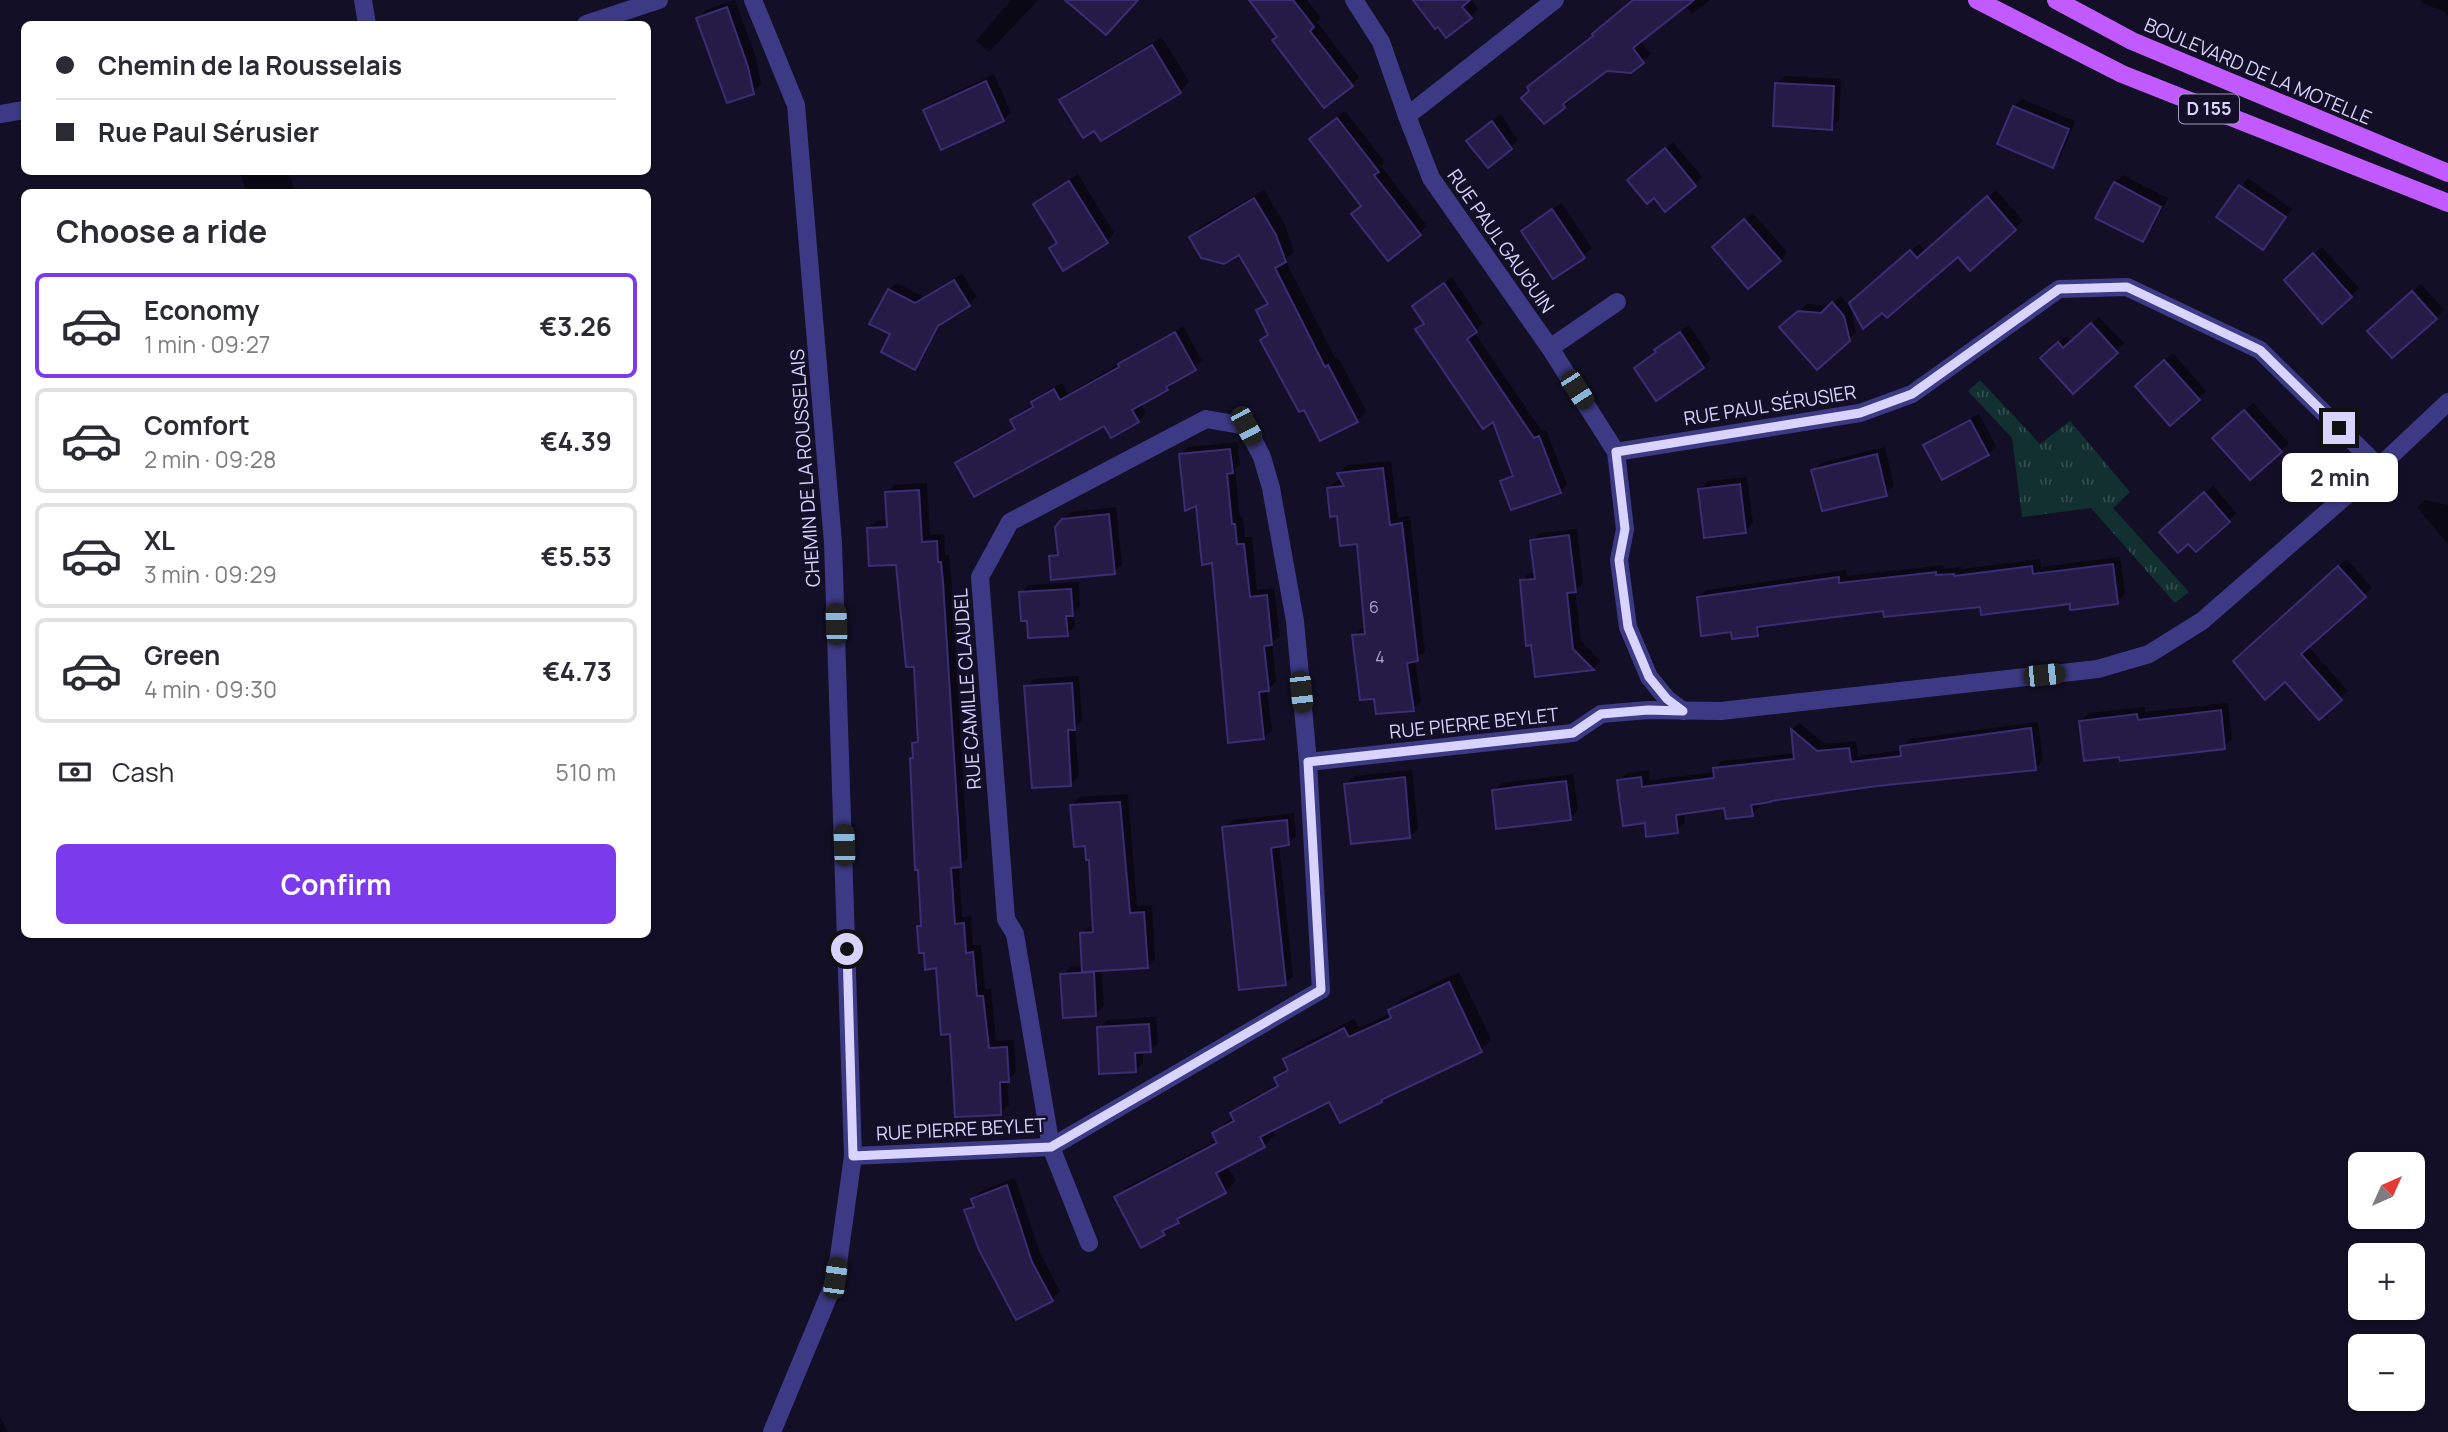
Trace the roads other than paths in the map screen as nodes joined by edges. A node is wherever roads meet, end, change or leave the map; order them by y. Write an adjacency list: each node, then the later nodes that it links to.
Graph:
1 (363, 0): 8 (street)
2 (659, 0): 9 (street)
3 (752, 0): 23 (street, CHEMIN DE LA ROUSSELAIS)
4 (1353, 0): 12 (street, RUE PAUL GAUGUIN)
5 (1555, 0): 12 (street)
6 (1977, 0): 14 (main road, D 155)
7 (2056, 0): 13 (main road, BOULEVARD DE LA MOTELLE / D 155)
8 (366, 21)
9 (595, 21)
10 (21, 110): 11 (street)
11 (0, 114)
12 (1406, 116): 16 (street, RUE PAUL GAUGUIN)
13 (2448, 173)
14 (2448, 204)
15 (1617, 302): 16 (street)
16 (1550, 348): 18 (street, RUE PAUL GAUGUIN)
17 (2448, 402): 19 (street, RUE PIERRE BEYLET)
18 (1616, 452): 19 (street, RUE PAUL SÉRUSIER); 20 (street, RUE PAUL GAUGUIN)
19 (2379, 467): 20 (street, RUE PIERRE BEYLET)
20 (1683, 711): 21 (street, RUE PIERRE BEYLET)
21 (1308, 762): 22 (street, RUE PIERRE BEYLET); 22 (street, RUE CAMILLE CLAUDEL)
22 (1051, 1147): 23 (street, RUE PIERRE BEYLET); 24 (street, RUE CAMILLE CLAUDEL)
23 (853, 1156): 25 (street, CHEMIN DE LA ROUSSELAIS)
24 (1089, 1243)
25 (772, 1432)

